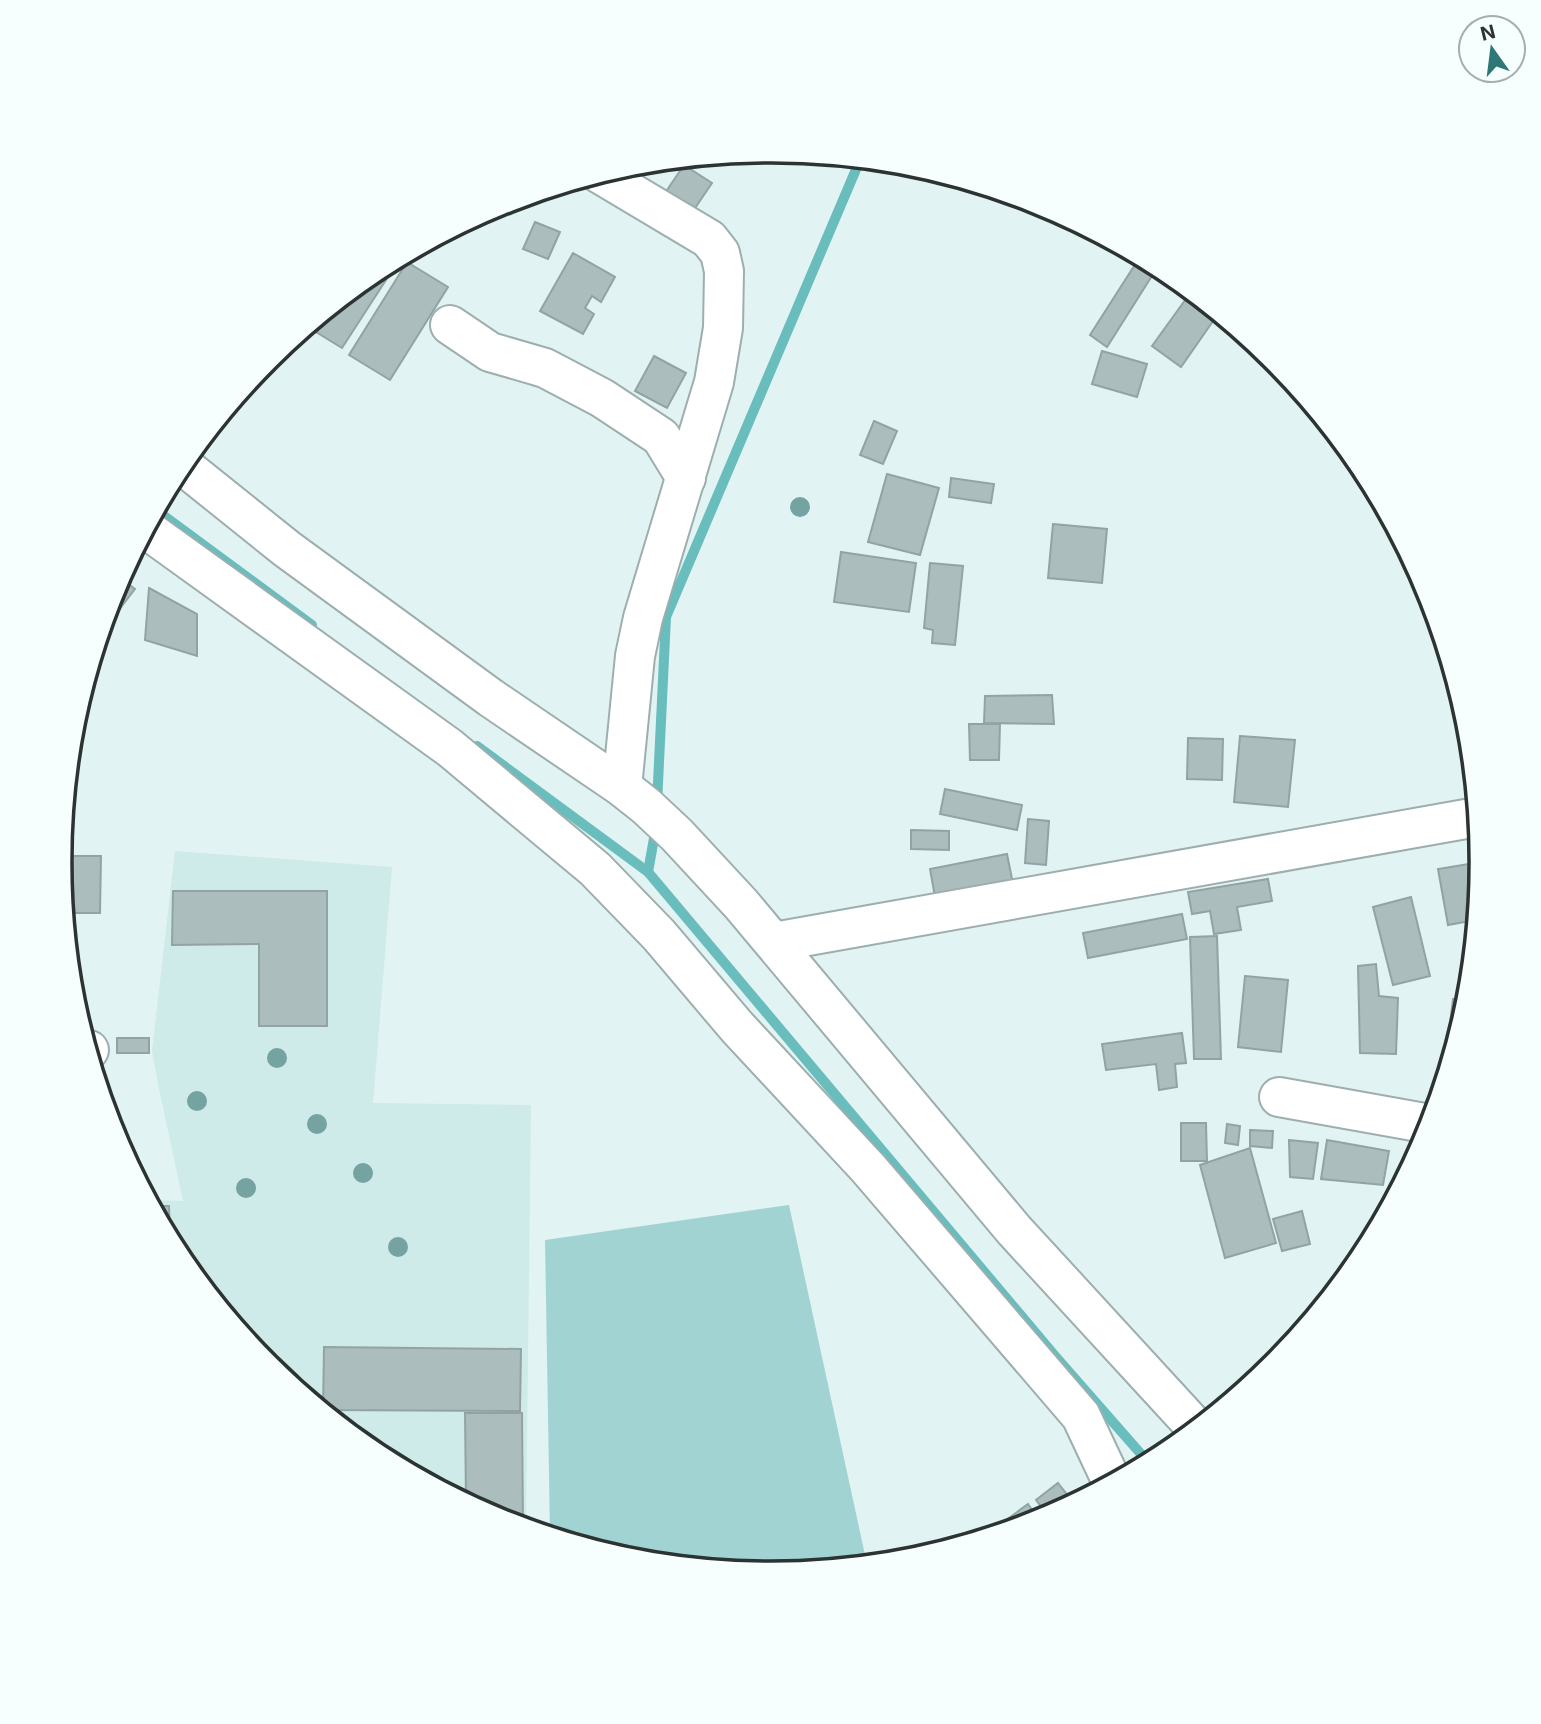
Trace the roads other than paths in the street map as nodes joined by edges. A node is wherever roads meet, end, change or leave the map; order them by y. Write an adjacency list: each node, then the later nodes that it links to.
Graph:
1 (613, 182): 4 (street)
2 (450, 325): 4 (street)
3 (191, 472): 6 (street)
4 (686, 478): 6 (street)
5 (154, 535): 12 (street)
6 (634, 797): 8 (street)
7 (1468, 819): 8 (street)
8 (774, 943): 11 (street)
9 (1279, 1097): 10 (street)
10 (1419, 1122)
11 (1189, 1421)
12 (1108, 1474)

